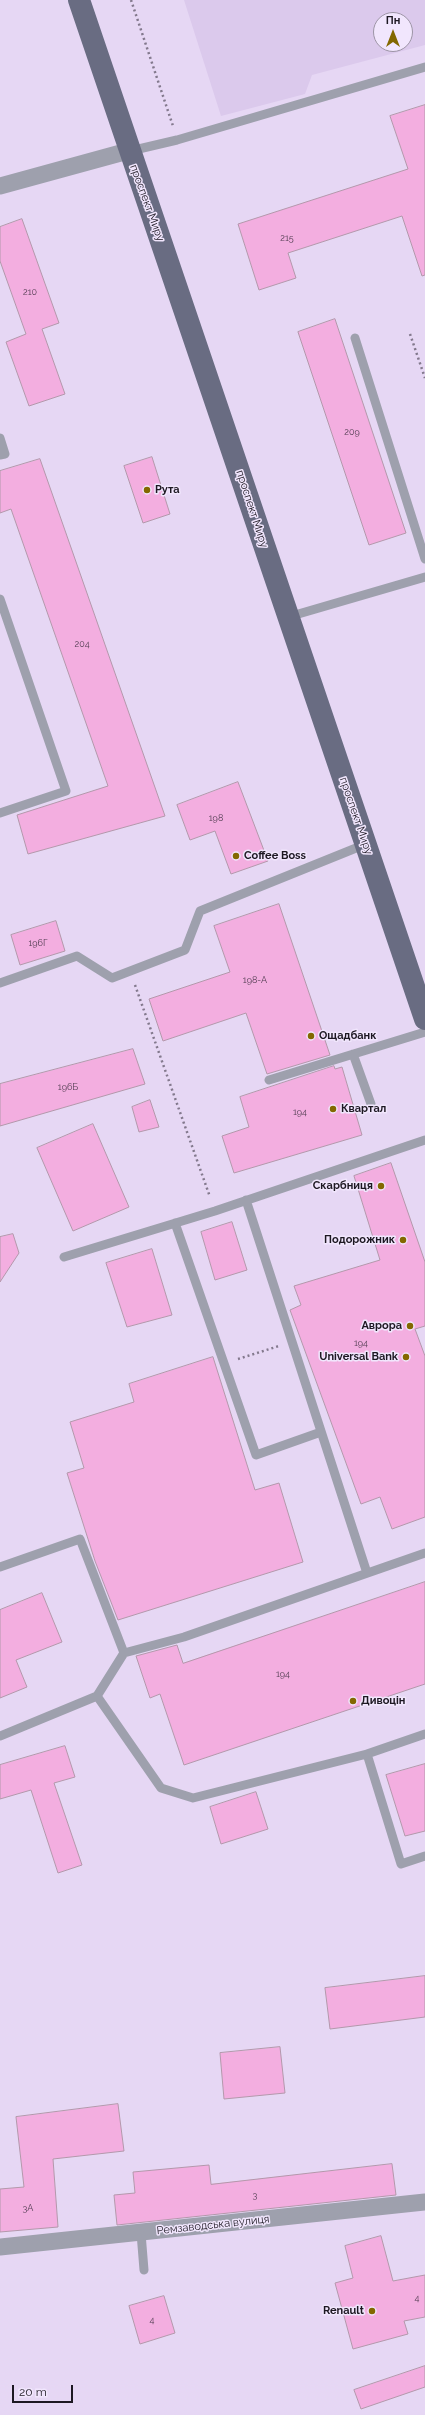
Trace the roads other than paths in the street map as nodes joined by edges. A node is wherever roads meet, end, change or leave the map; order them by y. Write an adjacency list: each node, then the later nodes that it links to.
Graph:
1 (79, 0): 3 (main road, проспект Миру)
2 (425, 67): 3 (lane)
3 (128, 151): 4 (street); 11 (main road, проспект Миру)
4 (0, 186)
5 (355, 338): 8 (lane)
6 (0, 438): 7 (lane)
7 (0, 455)
8 (425, 559)
9 (425, 577): 11 (lane)
10 (0, 599): 12 (lane)
11 (288, 617): 13 (main road, проспект Миру)
12 (0, 813)
13 (366, 844): 14 (lane); 15 (main road, проспект Миру)
14 (0, 983)
15 (425, 1019)
16 (425, 1032): 17 (lane)
17 (353, 1054): 18 (lane); 19 (lane)
18 (269, 1080)
19 (371, 1104)
20 (425, 1140): 21 (lane)
21 (246, 1200): 22 (lane); 24 (lane)
22 (175, 1223): 23 (lane); 24 (lane)
23 (64, 1256)
24 (321, 1432): 27 (lane)
25 (425, 1553): 27 (lane)
26 (0, 1567): 28 (lane)
27 (367, 1573): 28 (lane)
28 (124, 1653): 29 (lane)
29 (97, 1696): 31 (lane); 32 (lane)
30 (425, 1734): 32 (lane)
31 (0, 1736)
32 (367, 1754): 33 (lane)
33 (425, 1856)
34 (425, 2202): 35 (street, Ремзаводська вулиця)
35 (140, 2232): 36 (street, Ремзаводська вулиця); 37 (lane)
36 (0, 2247)
37 (144, 2270)

